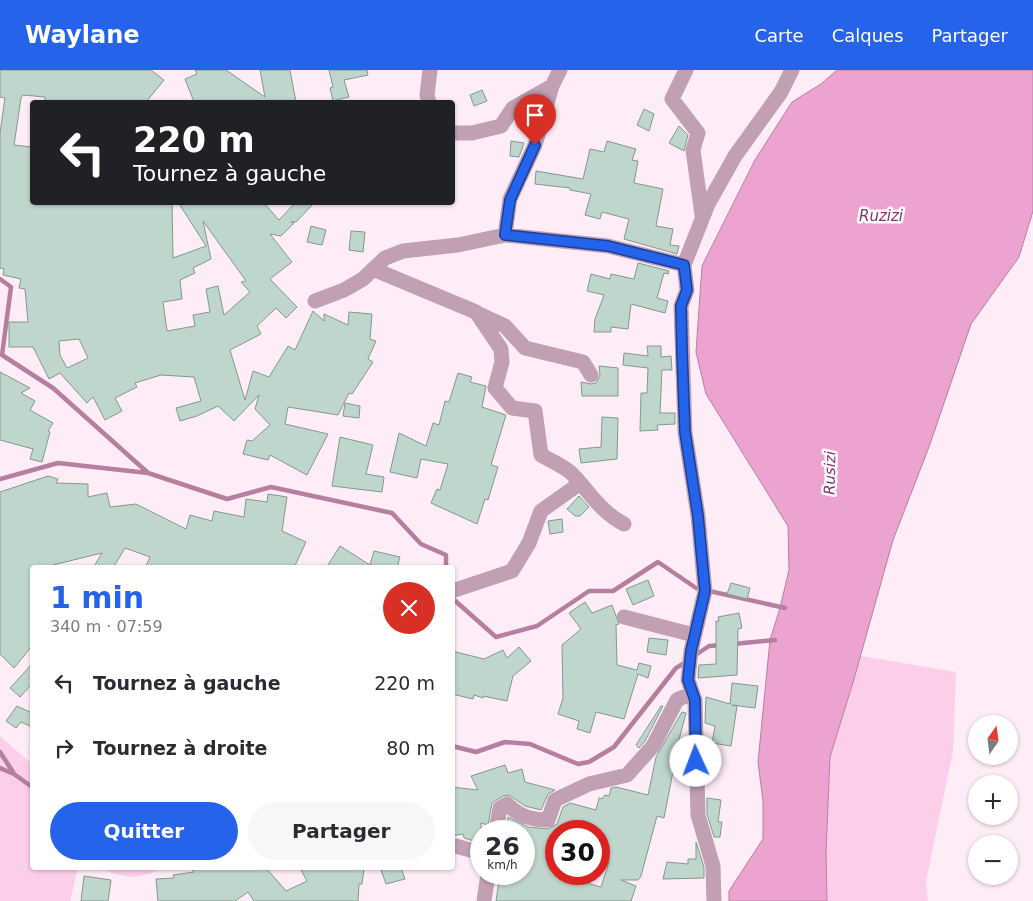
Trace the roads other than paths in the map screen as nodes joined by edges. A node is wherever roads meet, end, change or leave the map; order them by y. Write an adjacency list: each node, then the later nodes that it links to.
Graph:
1 (430, 70): 6 (street)
2 (560, 70): 5 (street)
3 (686, 70): 8 (street)
4 (792, 70): 8 (street)
5 (552, 86): 7 (street); 9 (street)
6 (428, 100)
7 (455, 133)
8 (702, 219): 10 (street)
9 (505, 235): 10 (street); 11 (street)
10 (684, 265): 19 (street)
11 (373, 269): 12 (street); 13 (street)
12 (315, 301)
13 (476, 312): 14 (street); 15 (street)
14 (591, 375)
15 (579, 484): 16 (street); 17 (street)
16 (624, 524)
17 (455, 590)
18 (624, 618): 19 (street)
19 (694, 635): 20 (street)
20 (695, 700): 21 (street); 26 (street)
21 (498, 820)
22 (455, 846): 23 (street)
23 (470, 850)
24 (486, 885): 25 (street)
25 (484, 901)
26 (714, 901)

